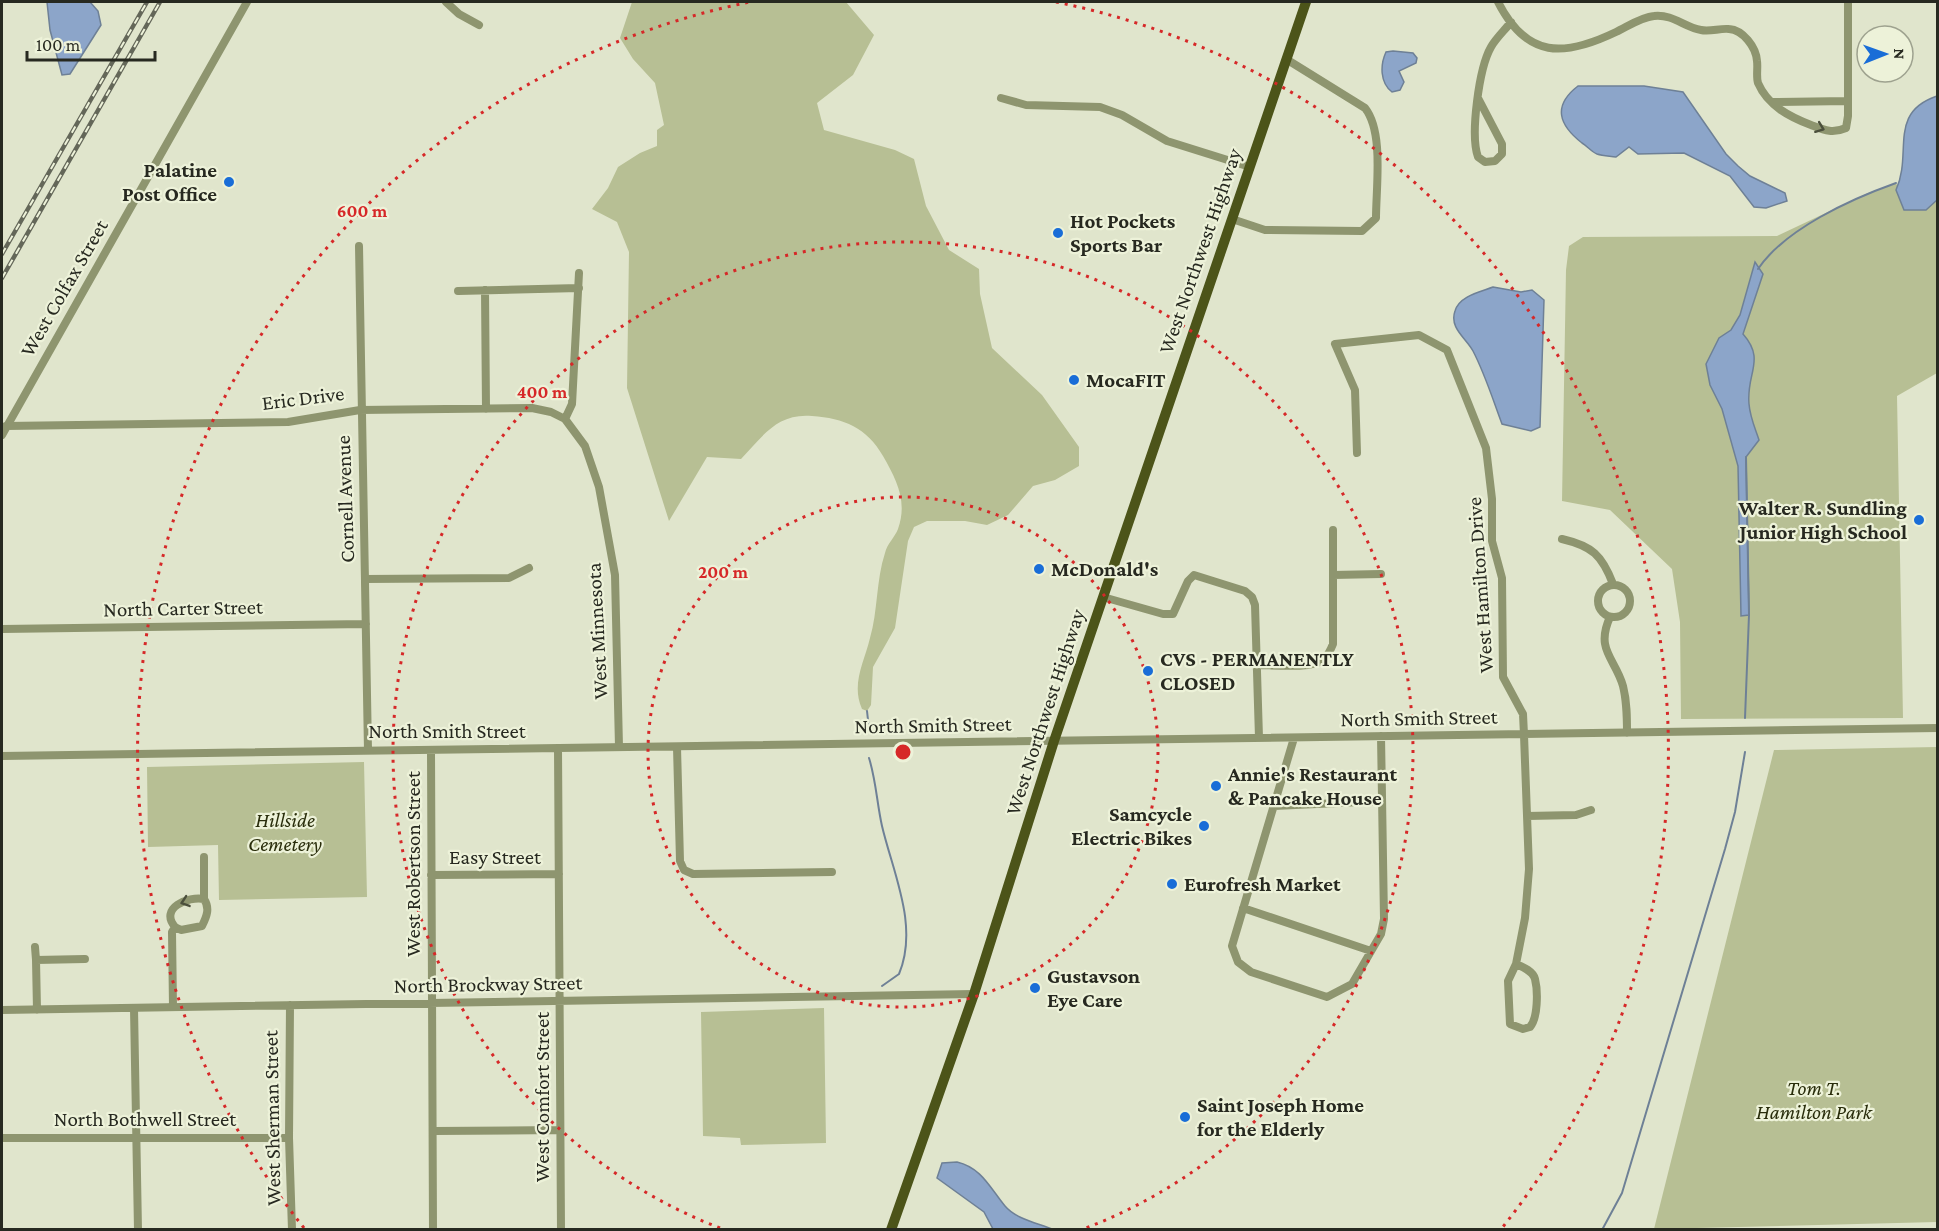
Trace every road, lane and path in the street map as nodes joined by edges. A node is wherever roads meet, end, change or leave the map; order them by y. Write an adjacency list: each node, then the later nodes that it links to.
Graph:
1 (247, 2): 23 (street, West Colfax Street)
2 (446, 2): 7 (street)
3 (1306, 2): 8 (main road, West Northwest Highway)
4 (1498, 2): 6 (street)
5 (1848, 2): 11 (street)
6 (1511, 22): 10 (street); 12 (street)
7 (479, 25)
8 (1286, 59): 13 (main road, West Northwest Highway); 14 (street)
9 (1001, 98): 13 (street)
10 (1478, 98): 10 (street)
11 (1848, 100): 12 (street); 12 (street, one-way to 11)
12 (1772, 102)
13 (1250, 167): 14 (main road, West Northwest Highway)
14 (1232, 219): 33 (main road, West Northwest Highway)
15 (359, 246): 21 (street, Cornell Avenue)
16 (579, 273): 17 (street)
17 (579, 288): 18 (street); 22 (street)
18 (485, 290): 19 (street); 20 (street)
19 (458, 291)
20 (486, 409): 21 (street, Eric Drive); 22 (street, Eric Drive)
21 (360, 410): 23 (street, Eric Drive); 31 (street, Cornell Avenue)
22 (565, 419): 45 (street, West Minnesota)
23 (6, 426): 24 (street, West Colfax Street)
24 (2, 435)
25 (1357, 453): 40 (street, West Hamilton Drive)
26 (1333, 530): 29 (street)
27 (1562, 539): 32 (street)
28 (530, 568): 31 (street)
29 (1333, 574): 30 (street); 37 (street)
30 (1381, 574)
31 (365, 579): 35 (street, Cornell Avenue)
32 (1613, 585): 34 (street); 34 (street)
33 (1103, 597): 37 (street); 44 (main road, West Northwest Highway)
34 (1610, 617): 39 (street)
35 (366, 624): 36 (street, North Carter Street); 48 (street, Cornell Avenue)
36 (2, 629)
37 (1257, 665): 42 (street)
38 (1938, 728): 39 (street, North Smith Street)
39 (1627, 733): 40 (street, North Smith Street)
40 (1524, 735): 41 (street, North Smith Street); 54 (street, West Hamilton Drive)
41 (1381, 736): 43 (street, North Smith Street); 51 (street)
42 (1259, 738): 43 (street, North Smith Street); 44 (street, North Smith Street)
43 (1294, 738): 52 (street)
44 (1054, 741): 46 (street, North Smith Street); 67 (main road, West Northwest Highway)
45 (619, 747): 46 (street, North Smith Street); 47 (street, North Smith Street)
46 (677, 747): 56 (street)
47 (558, 748): 49 (street, North Smith Street); 57 (street, West Comfort Street)
48 (368, 750): 49 (street, North Smith Street); 50 (street, North Smith Street)
49 (431, 750): 58 (street, West Robertson Street)
50 (2, 756)
51 (1382, 801): 52 (street); 63 (street)
52 (1274, 806): 60 (street)
53 (1591, 810): 54 (street)
54 (1527, 816): 66 (street, West Hamilton Drive)
55 (204, 857): 59 (street)
56 (832, 872)
57 (559, 874): 58 (street, Easy Street); 68 (street, West Comfort Street)
58 (431, 875): 69 (street, West Robertson Street)
59 (204, 899): 61 (street, one-way to 61); 61 (street)
60 (1243, 908): 63 (street); 63 (street)
61 (175, 927): 71 (street)
62 (35, 947): 65 (street)
63 (1371, 951)
64 (85, 959): 65 (street)
65 (36, 960): 74 (street)
66 (1516, 964): 66 (street, West Hamilton Drive)
67 (974, 994): 68 (street, North Brockway Street); 84 (main road, West Northwest Highway)
68 (559, 1001): 69 (street, North Brockway Street); 75 (street, West Comfort Street)
69 (432, 1003): 70 (street, North Brockway Street); 76 (street, West Robertson Street)
70 (290, 1005): 71 (street, North Brockway Street); 79 (street, West Sherman Street)
71 (173, 1007): 72 (street, North Brockway Street)
72 (135, 1008): 74 (street, North Brockway Street); 77 (street)
73 (2, 1010): 74 (street, North Brockway Street)
74 (37, 1010)
75 (560, 1130): 76 (street); 83 (street, West Comfort Street)
76 (434, 1131): 82 (street, West Robertson Street)
77 (136, 1136): 78 (street, North Bothwell Street); 79 (street, North Bothwell Street); 80 (street)
78 (2, 1137)
79 (289, 1138): 81 (street, West Sherman Street)
80 (138, 1230)
81 (292, 1230)
82 (433, 1230)
83 (561, 1230)
84 (891, 1230)

